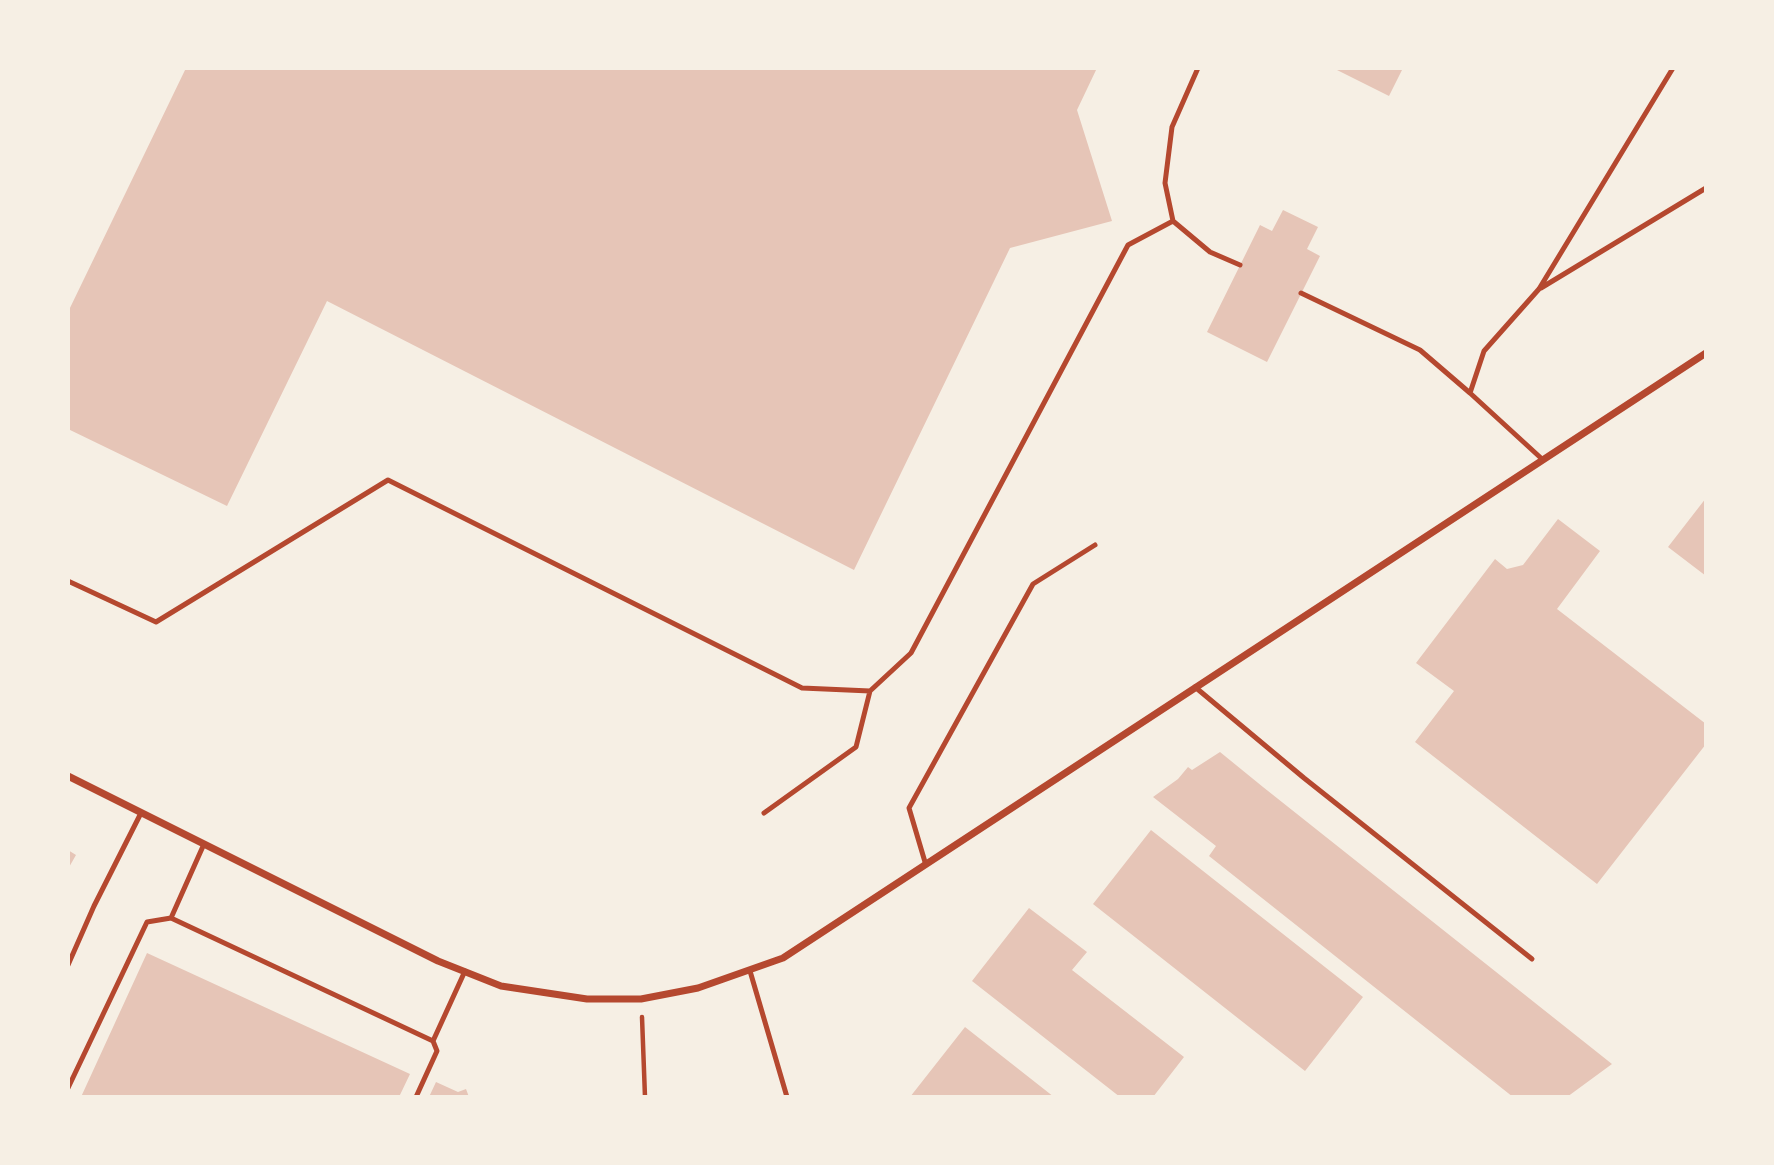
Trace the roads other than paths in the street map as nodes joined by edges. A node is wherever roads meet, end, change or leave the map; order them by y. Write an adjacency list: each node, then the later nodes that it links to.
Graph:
1 (1198, 68): 4 (lane)
2 (1673, 68): 6 (lane)
3 (1706, 188): 6 (lane)
4 (1173, 221): 5 (lane); 14 (lane)
5 (1240, 265)
6 (1539, 289): 9 (lane)
7 (1301, 293): 9 (lane)
8 (1706, 353): 10 (street)
9 (1469, 393): 10 (lane)
10 (1542, 459): 13 (street)
11 (1096, 545): 19 (lane)
12 (68, 580): 14 (lane)
13 (1195, 687): 19 (street); 21 (lane)
14 (870, 691): 17 (lane)
15 (68, 776): 16 (street)
16 (141, 813): 18 (street); 22 (lane)
17 (764, 813)
18 (204, 844): 20 (lane); 23 (street)
19 (925, 862): 24 (street)
20 (171, 918): 25 (lane); 26 (lane)
21 (1532, 959)
22 (68, 965)
23 (465, 971): 24 (street); 25 (lane)
24 (750, 971): 28 (lane)
25 (433, 1041): 27 (lane)
26 (68, 1088)
27 (416, 1097)
28 (787, 1097)

